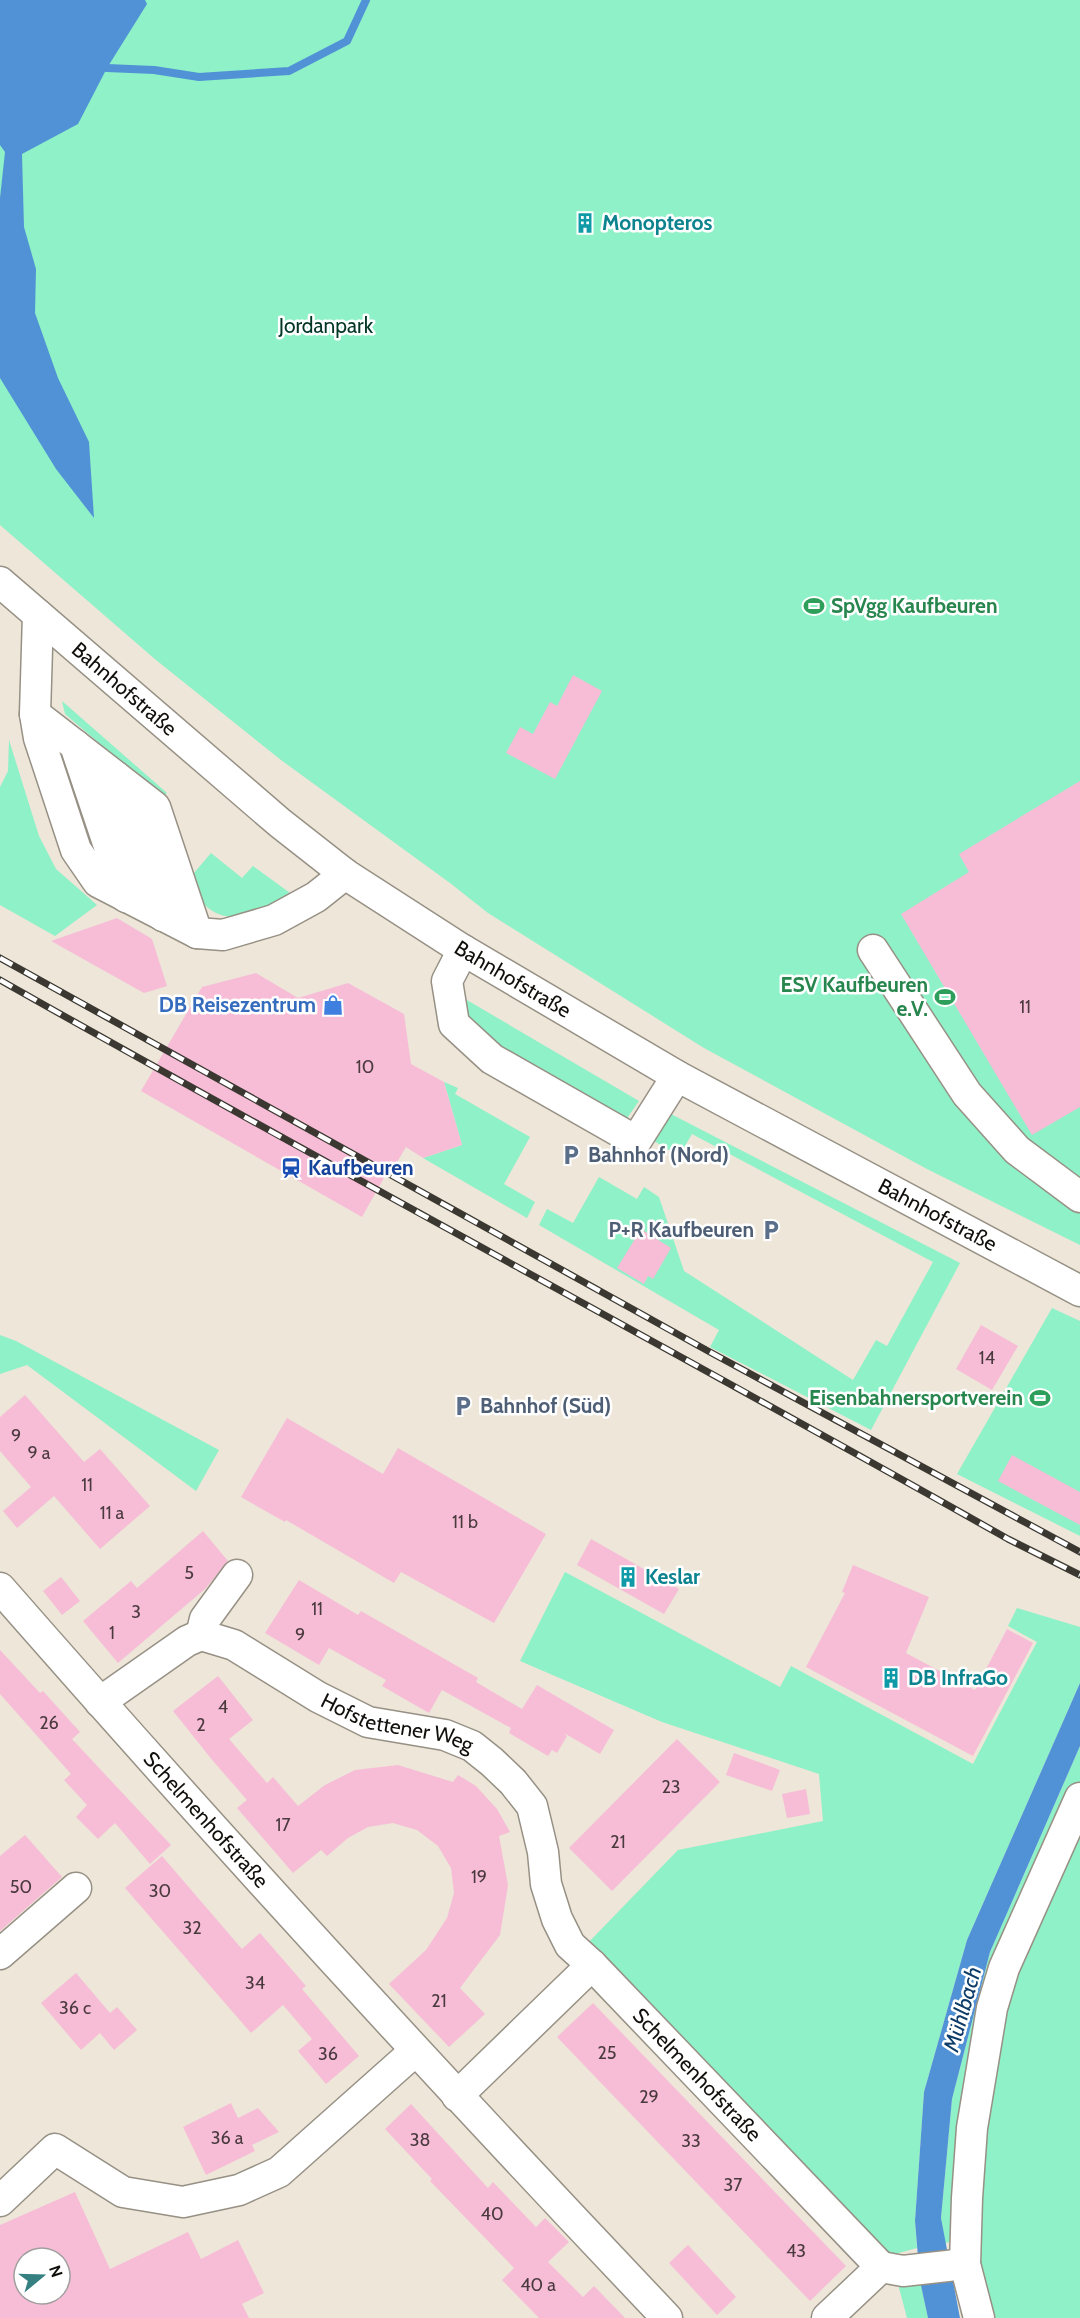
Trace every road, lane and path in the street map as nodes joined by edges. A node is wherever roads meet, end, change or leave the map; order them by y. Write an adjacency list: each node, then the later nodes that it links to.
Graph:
1 (0, 582): 2 (street, Bahnhofstraße)
2 (38, 615): 3 (street); 6 (street, Bahnhofstraße)
3 (34, 714): 4 (street); 7 (street)
4 (75, 745): 5 (street); 7 (street)
5 (116, 777): 8 (street); 9 (street)
6 (345, 874): 9 (street); 10 (street, Bahnhofstraße)
7 (126, 897): 8 (street)
8 (163, 916): 9 (street)
9 (197, 933)
10 (463, 950): 12 (street, Bahnhofstraße); 12 (street)
11 (873, 950): 13 (street)
12 (677, 1076): 14 (street, Bahnhofstraße)
13 (1080, 1197)
14 (1080, 1291)
15 (237, 1575): 17 (street)
16 (0, 1588): 18 (street, Schelmenhofstraße)
17 (201, 1635): 18 (street); 22 (street, Hofstettener Weg)
18 (100, 1702): 23 (street, Schelmenhofstraße)
19 (1080, 1798): 26 (street)
20 (76, 1888): 21 (street)
21 (0, 1954)
22 (592, 1965): 24 (street); 27 (street, Schelmenhofstraße)
23 (415, 2051): 24 (street, Schelmenhofstraße); 25 (street)
24 (457, 2096): 28 (street, Schelmenhofstraße)
25 (0, 2201)
26 (957, 2264): 27 (street); 30 (street)
27 (892, 2269): 29 (street)
28 (667, 2318)
29 (827, 2318)
30 (979, 2318)

